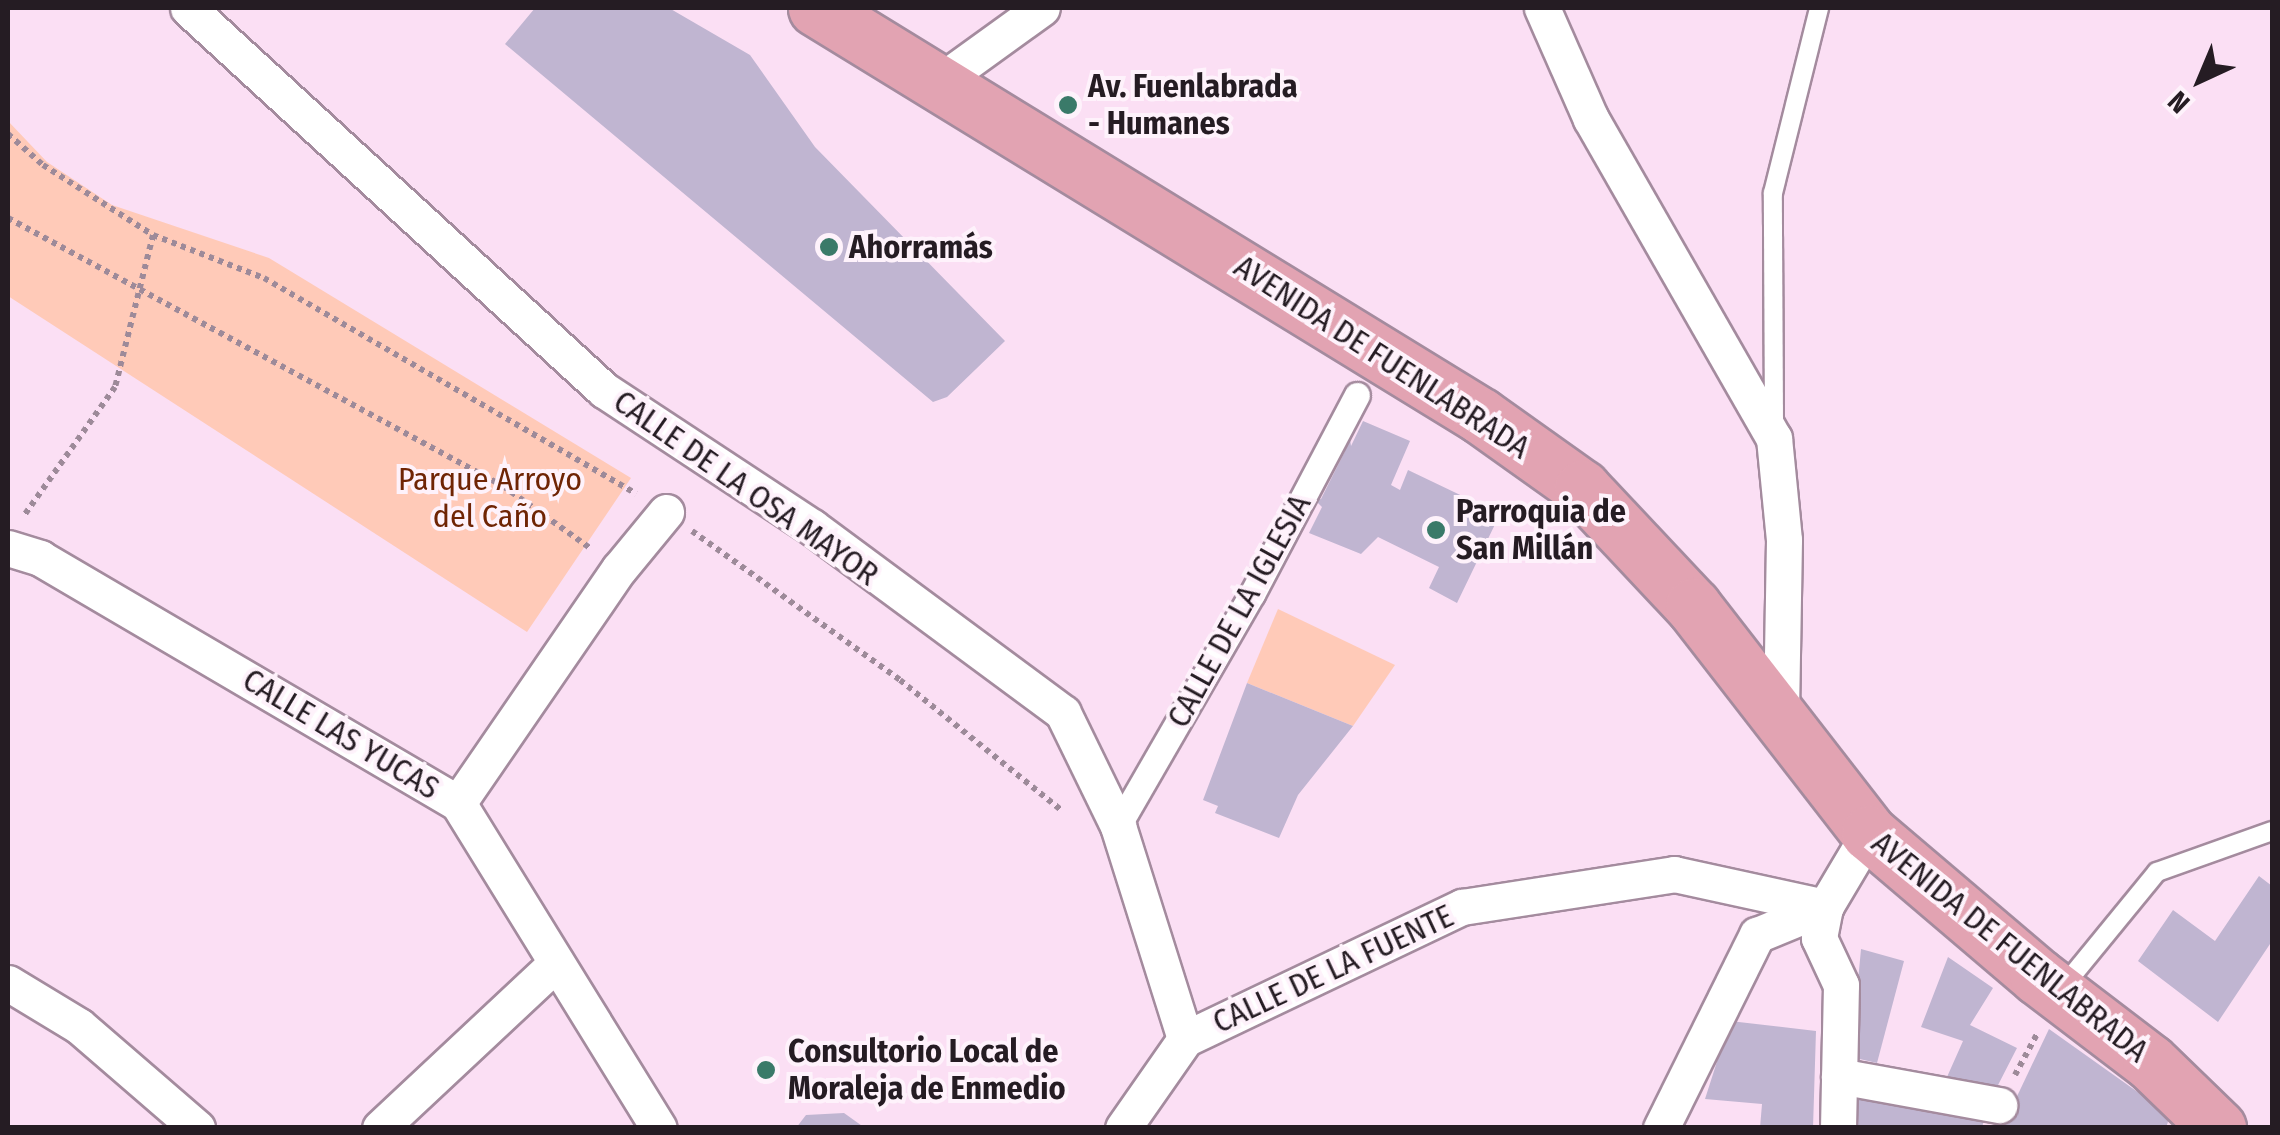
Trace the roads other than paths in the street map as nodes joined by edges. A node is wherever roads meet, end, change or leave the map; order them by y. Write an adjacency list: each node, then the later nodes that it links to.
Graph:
1 (188, 8): 13 (street, CALLE DE LA OSA MAYOR)
2 (816, 8): 6 (main road, AVENIDA DE FUENLABRADA)
3 (1042, 8): 6 (street)
4 (1542, 8): 8 (street)
5 (1819, 8): 8 (lane)
6 (942, 80): 11 (main road, AVENIDA DE FUENLABRADA)
7 (1356, 394): 13 (street, CALLE DE LA IGLESIA)
8 (1774, 438): 11 (street)
9 (666, 512): 12 (street)
10 (13, 536): 12 (street, CALLE LAS YUCAS)
11 (1781, 721): 15 (main road, AVENIDA DE FUENLABRADA)
12 (458, 804): 17 (street, CALLE LAS YUCAS)
13 (1118, 826): 20 (street, CALLE DE LA OSA MAYOR)
14 (2272, 831): 19 (lane)
15 (1869, 833): 16 (street); 19 (main road, AVENIDA DE FUENLABRADA)
16 (1825, 908): 20 (street, CALLE DE LA FUENTE); 21 (street); 27 (street)
17 (554, 964): 24 (street); 25 (street, CALLE LAS YUCAS)
18 (8, 983): 23 (street)
19 (2059, 993): 29 (main road, AVENIDA DE FUENLABRADA)
20 (1185, 1039): 26 (street, CALLE DE LA FUENTE)
21 (1839, 1076): 22 (street); 28 (street)
22 (1999, 1105)
23 (197, 1128)
24 (380, 1128)
25 (658, 1128)
26 (1123, 1128)
27 (1661, 1128)
28 (1838, 1128)
29 (2218, 1128)

